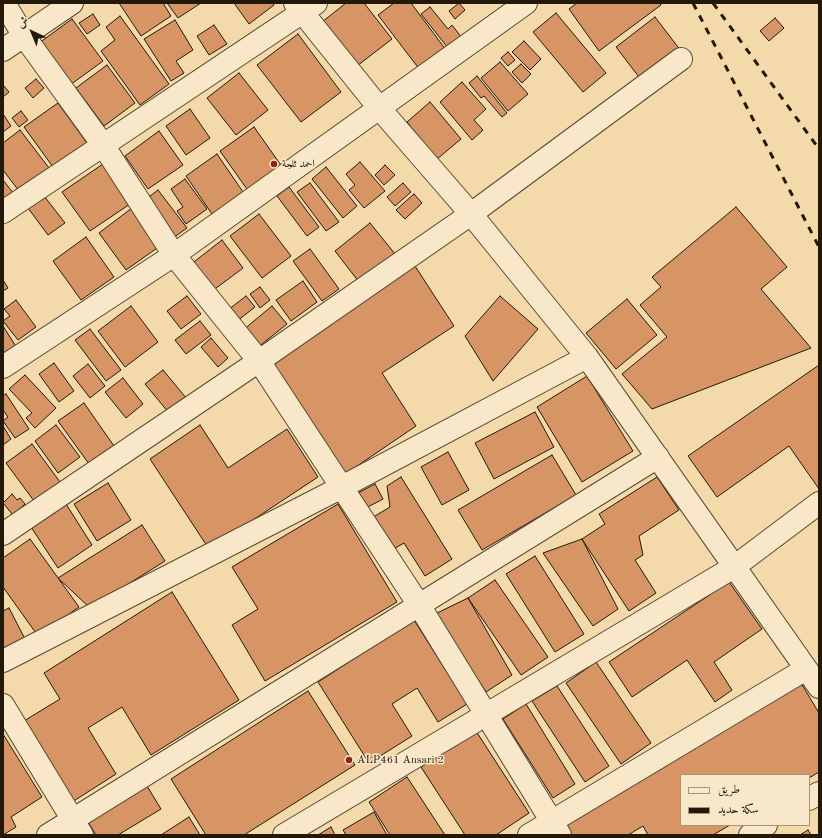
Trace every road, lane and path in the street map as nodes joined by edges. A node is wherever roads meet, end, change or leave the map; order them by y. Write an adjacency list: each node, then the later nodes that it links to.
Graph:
1 (4, 3): 5 (street)
2 (72, 3): 5 (street)
3 (526, 3): 8 (street)
4 (305, 7): 8 (street); 9 (street)
5 (24, 36): 6 (street); 9 (street)
6 (3, 50)
7 (681, 60): 11 (street)
8 (380, 109): 11 (street); 12 (street)
9 (103, 145): 10 (street); 12 (street)
10 (3, 212)
11 (471, 214): 13 (street); 14 (street)
12 (174, 255): 14 (street); 15 (street)
13 (587, 357): 16 (street); 17 (street)
14 (259, 361): 17 (street); 19 (street)
15 (3, 367)
16 (658, 457): 20 (street); 21 (street)
17 (342, 487): 21 (street); 22 (street)
18 (819, 503): 20 (street)
19 (3, 534)
20 (734, 567): 23 (street); 26 (street)
21 (419, 605): 26 (street); 30 (street)
22 (3, 661)
23 (806, 669): 24 (street); 31 (street)
24 (819, 688)
25 (3, 705): 30 (street)
26 (486, 715): 31 (street); 33 (street)
27 (819, 793): 28 (street)
28 (810, 798)
29 (764, 826): 35 (street)
30 (78, 827): 32 (street)
31 (556, 828): 34 (street)
32 (48, 835)
33 (284, 835)
34 (529, 835)
35 (750, 835)

